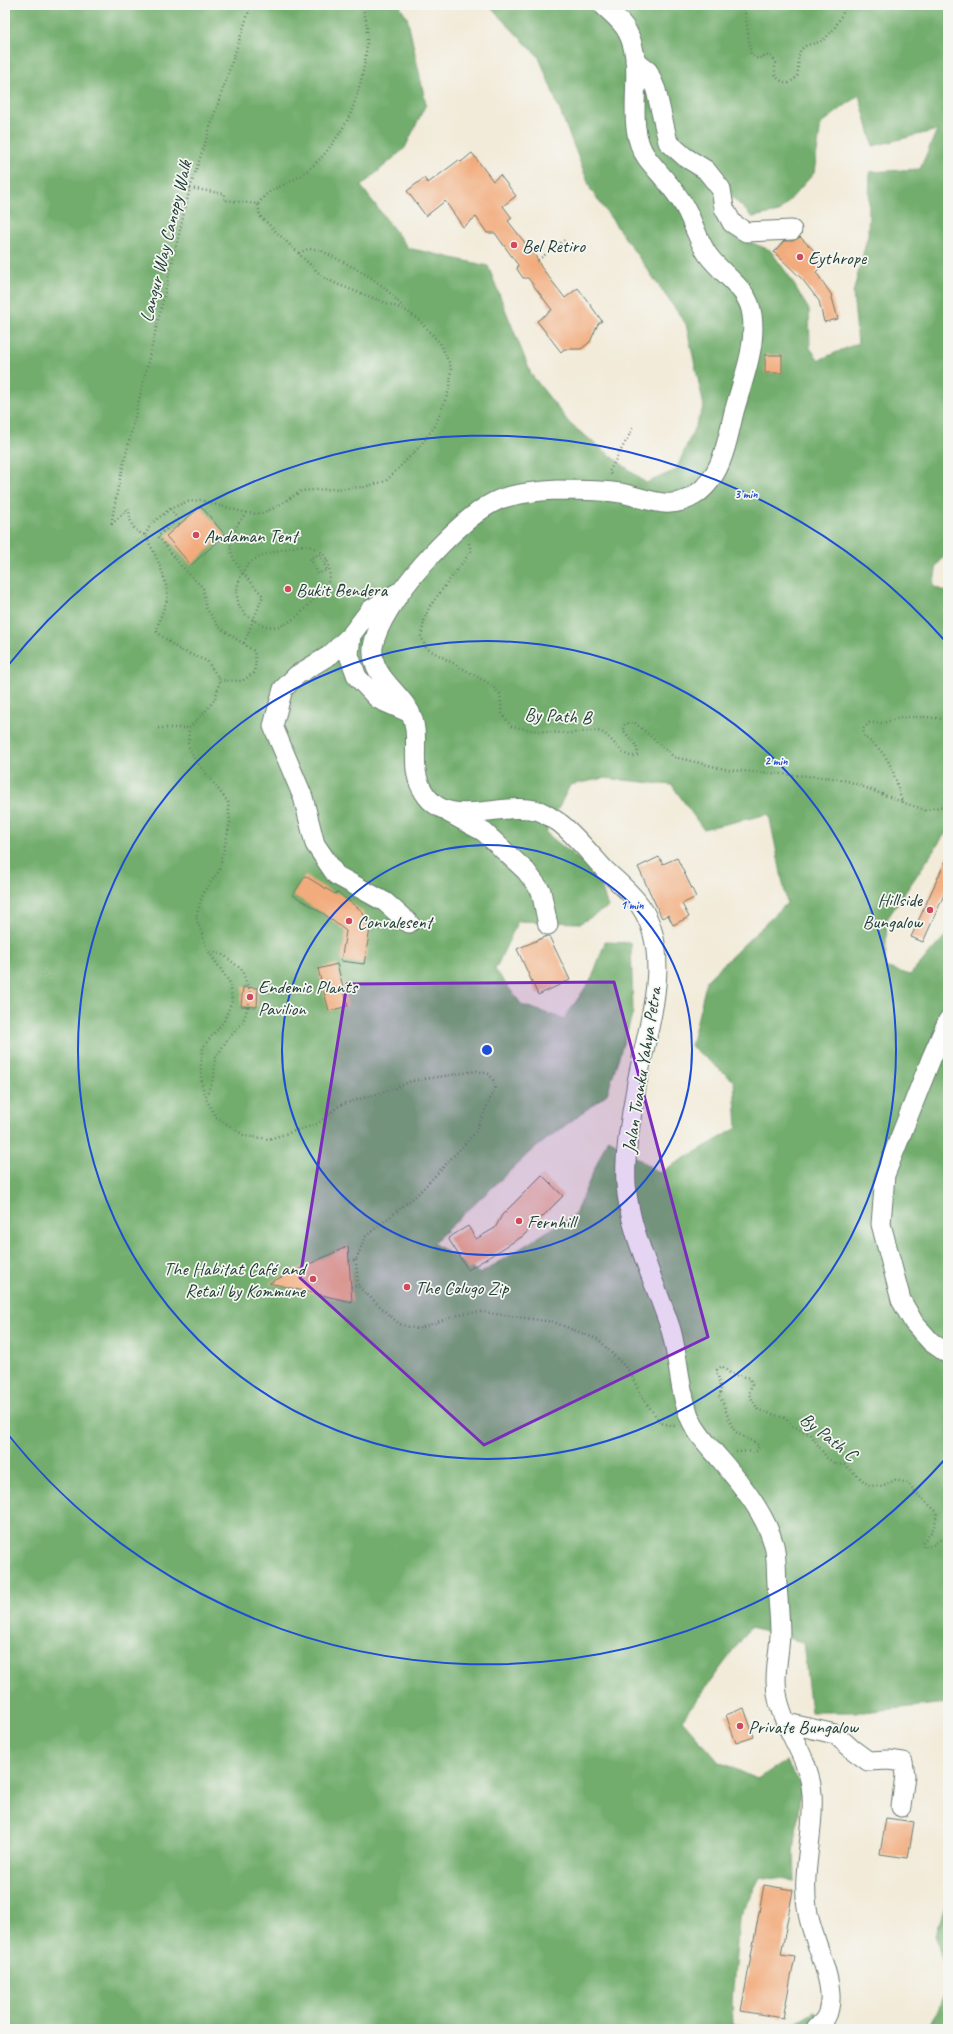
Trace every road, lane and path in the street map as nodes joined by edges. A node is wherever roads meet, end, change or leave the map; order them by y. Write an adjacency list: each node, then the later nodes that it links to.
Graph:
1 (251, 5): 7 (path, Langur Way Canopy Walk)
2 (361, 5): 8 (path)
3 (603, 5): 6 (street, Jalan Tuanku Yahya Petra)
4 (744, 5): 5 (path)
5 (846, 5)
6 (635, 61): 9 (street); 18 (street, Jalan Tuanku Yahya Petra)
7 (190, 188): 8 (path); 19 (path, Langur Way Canopy Walk)
8 (258, 204): 11 (path)
9 (792, 230)
10 (566, 239): 12 (path)
11 (299, 253): 13 (path); 13 (path)
12 (538, 260)
13 (404, 310): 17 (path)
14 (633, 428): 15 (path)
15 (615, 478)
16 (170, 509): 17 (path); 19 (path); 24 (path)
17 (246, 513): 24 (path)
18 (467, 523): 22 (street, Jalan Tuanku Yahya Petra); 30 (path, By Path B)
19 (146, 534): 25 (path)
20 (327, 560): 20 (path, bridge); 21 (path)
21 (323, 562): 21 (path)
22 (403, 589): 23 (street); 26 (street, Jalan Tuanku Yahya Petra)
23 (351, 635): 26 (street); 33 (street)
24 (244, 643): 25 (path)
25 (220, 680): 29 (path)
26 (411, 713): 32 (street, Jalan Tuanku Yahya Petra)
27 (948, 716): 30 (path)
28 (158, 728): 29 (path)
29 (188, 728): 35 (path)
30 (902, 802): 31 (path)
31 (948, 805)
32 (445, 810): 34 (street); 43 (street, Jalan Tuanku Yahya Petra)
33 (409, 923)
34 (548, 925)
35 (207, 949): 37 (path); 37 (path)
36 (948, 1020): 42 (street)
37 (205, 1097): 39 (path)
38 (349, 1260): 39 (path)
39 (356, 1260): 40 (path)
40 (358, 1286): 41 (path); 43 (path)
41 (351, 1287)
42 (948, 1354)
43 (692, 1425): 44 (street, Jalan Tuanku Yahya Petra)
44 (723, 1462): 45 (path, By Path C); 46 (street, Jalan Tuanku Yahya Petra)
45 (948, 1534)
46 (786, 1723): 47 (street); 48 (street, Jalan Tuanku Yahya Petra)
47 (901, 1807)
48 (816, 2029)

